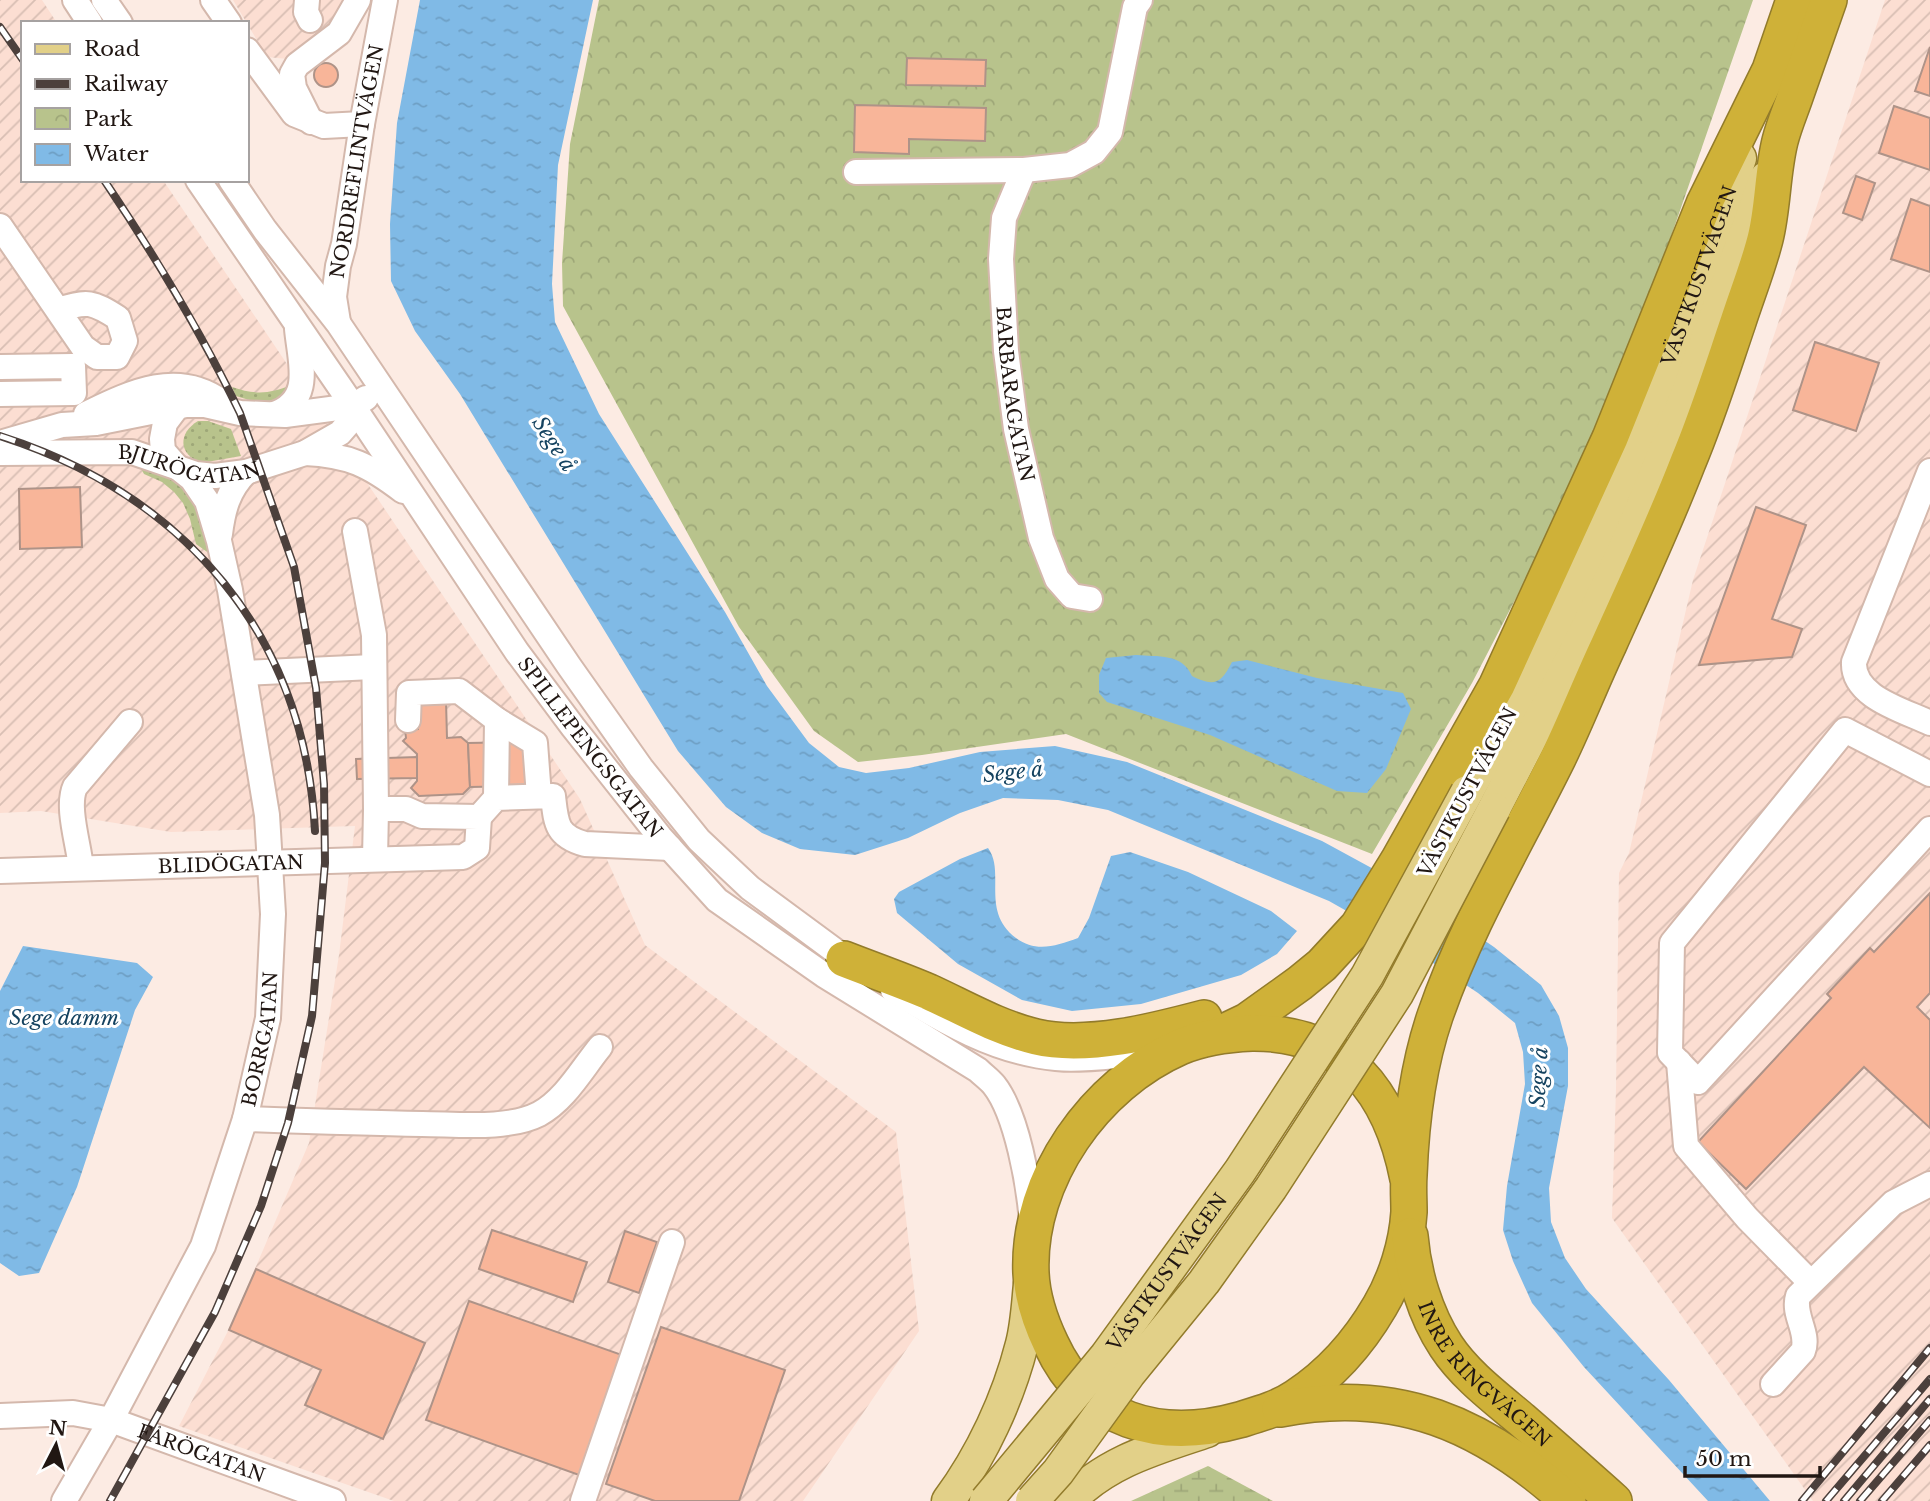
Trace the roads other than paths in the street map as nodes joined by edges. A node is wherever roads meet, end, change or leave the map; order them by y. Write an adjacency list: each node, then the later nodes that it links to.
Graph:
1 (75, 0): 9 (street)
2 (104, 0): 10 (street)
3 (213, 0): 11 (street)
4 (358, 0): 13 (street)
5 (385, 0): 17 (street, NORDREFLINTVÄGEN)
6 (1794, 0): 14 (highway, VÄSTKUSTVÄGEN)
7 (1829, 0): 18 (highway, VÄSTKUSTVÄGEN)
8 (1135, 2): 19 (street)
9 (89, 21)
10 (119, 21)
11 (228, 21)
12 (248, 51): 15 (street)
13 (297, 65): 15 (street); 16 (street)
14 (1770, 70): 63 (highway); 85 (main road, VÄSTKUSTVÄGEN, bridge)
15 (264, 75): 16 (street)
16 (311, 122): 17 (street)
17 (362, 124): 25 (street, NORDREFLINTVÄGEN)
18 (1780, 141): 69 (highway); 86 (main road, VÄSTKUSTVÄGEN, bridge)
19 (1024, 170): 20 (street); 44 (street, BARBARAGATAN)
20 (856, 172)
21 (199, 182): 26 (street, SPILLEPENGSGATAN)
22 (232, 182): 25 (street, SPILLEPENGSGATAN)
23 (0, 226): 24 (street)
24 (53, 302)
25 (338, 323): 28 (street, SPILLEPENGSGATAN)
26 (296, 325): 30 (street, SPILLEPENGSGATAN); 33 (street)
27 (0, 369): 29 (street)
28 (381, 388): 30 (street, BJURÖGATAN); 62 (street, SPILLEPENGSGATAN)
29 (0, 394)
30 (353, 406): 33 (street, BJURÖGATAN); 37 (street, BJURÖGATAN); 41 (street, SPILLEPENGSGATAN)
31 (177, 407): 32 (street, BJURÖGATAN); 34 (street, BJURÖGATAN); 38 (street, BORRGATAN)
32 (234, 411): 33 (street, BJURÖGATAN); 34 (street, BJURÖGATAN)
33 (273, 415)
34 (62, 425): 35 (street, BJURÖGATAN)
35 (0, 443)
36 (0, 453): 38 (street, BJURÖGATAN)
37 (306, 453): 40 (street, BJURÖGATAN); 41 (street)
38 (177, 467): 40 (street, BJURÖGATAN); 43 (street, BORRGATAN)
39 (1930, 471): 50 (street)
40 (246, 472): 43 (street, BORRGATAN)
41 (418, 502): 57 (street, SPILLEPENGSGATAN)
42 (355, 531): 45 (street)
43 (219, 541): 46 (street, BORRGATAN)
44 (1090, 599)
45 (373, 667): 46 (street); 54 (street)
46 (244, 673): 59 (street, BORRGATAN)
47 (408, 720): 48 (street)
48 (497, 720): 52 (street); 53 (street)
49 (130, 722): 60 (street)
50 (1930, 723)
51 (1930, 774): 67 (street)
52 (546, 796): 53 (street); 57 (street)
53 (496, 798): 55 (street)
54 (376, 809): 55 (street); 58 (street)
55 (479, 817): 58 (street, BLIDÖGATAN)
56 (1930, 829): 67 (street)
57 (670, 848): 72 (street, SPILLEPENGSGATAN)
58 (375, 859): 59 (street, BLIDÖGATAN)
59 (272, 863): 60 (street, BLIDÖGATAN); 68 (street, BORRGATAN)
60 (81, 868): 61 (street, BLIDÖGATAN)
61 (0, 870)
62 (844, 959): 63 (highway); 65 (street, SPILLEPENGSGATAN)
63 (1322, 965): 64 (highway)
64 (1215, 1037): 65 (highway); 69 (highway)
65 (1181, 1046): 72 (highway)
66 (600, 1047): 68 (street)
67 (1679, 1062): 75 (street)
68 (245, 1119): 79 (street, BORRGATAN)
69 (1408, 1179): 71 (highway)
70 (1930, 1184): 75 (street)
71 (1409, 1217): 77 (highway); 89 (highway, INRE RINGVÄGEN)
72 (1033, 1236): 74 (highway)
73 (672, 1242): 83 (street)
74 (1030, 1276): 80 (highway); 84 (main road)
75 (1810, 1282): 76 (street)
76 (1773, 1384)
77 (1270, 1411): 80 (highway); 88 (highway, INRE RINGVÄGEN)
78 (0, 1416): 79 (street, FÅRÖGATAN)
79 (111, 1420): 81 (street, BORRGATAN); 82 (street, FÅRÖGATAN)
80 (1227, 1423): 87 (main road)
81 (64, 1501)
82 (333, 1501)
83 (583, 1501)
84 (948, 1501)
85 (986, 1501)
86 (1032, 1501)
87 (1069, 1501)
88 (1568, 1501)
89 (1614, 1501)

